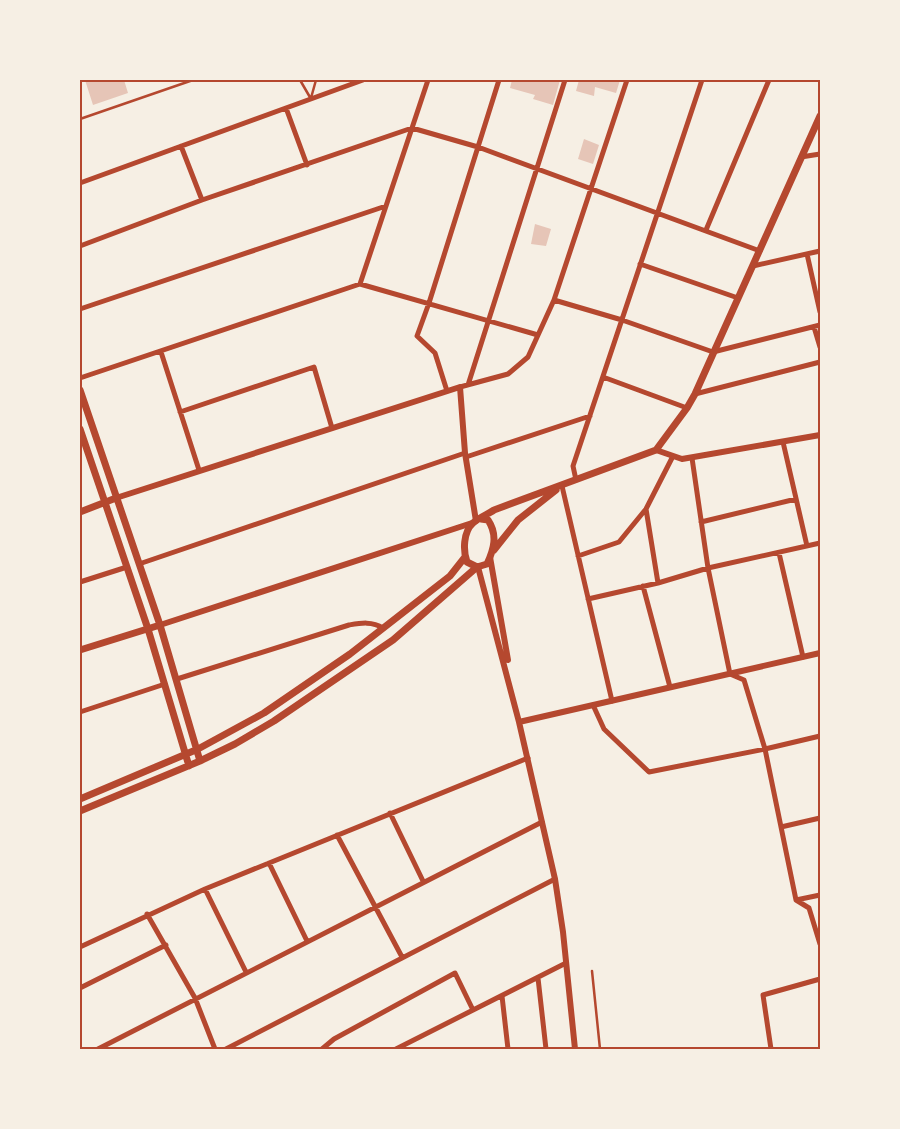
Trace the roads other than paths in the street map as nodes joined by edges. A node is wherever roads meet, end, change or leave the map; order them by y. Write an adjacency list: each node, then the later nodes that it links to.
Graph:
1 (194, 80): 14 (lane)
2 (300, 80): 11 (lane)
3 (316, 80): 11 (lane)
4 (363, 80): 11 (street)
5 (428, 80): 15 (street)
6 (499, 80): 17 (street)
7 (565, 80): 21 (street)
8 (627, 80): 23 (street)
9 (702, 80): 26 (street)
10 (768, 80): 27 (street)
11 (311, 99): 12 (street)
12 (286, 108): 16 (street); 20 (street)
13 (820, 116): 19 (main road)
14 (80, 119)
15 (412, 128): 17 (street); 20 (street); 25 (street)
16 (181, 146): 22 (street); 24 (street)
17 (478, 147): 21 (street); 37 (street)
18 (820, 154): 19 (street)
19 (800, 157): 29 (main road)
20 (307, 165): 24 (street)
21 (537, 169): 23 (street); 40 (street)
22 (80, 183)
23 (591, 188): 26 (street); 36 (street)
24 (202, 200): 28 (street)
25 (386, 206): 34 (street); 38 (street)
26 (658, 212): 27 (street); 32 (street)
27 (706, 230): 29 (street)
28 (80, 246)
29 (760, 251): 33 (main road)
30 (820, 251): 31 (street)
31 (807, 254): 33 (street); 39 (street)
32 (640, 264): 35 (street); 41 (street)
33 (753, 266): 35 (main road)
34 (360, 284): 37 (street); 45 (street)
35 (738, 298): 46 (main road)
36 (554, 300): 41 (street); 43 (street)
37 (430, 303): 40 (street); 53 (street)
38 (80, 309)
39 (820, 312)
40 (489, 319): 43 (street); 50 (street)
41 (622, 320): 46 (street); 48 (street)
42 (817, 326): 44 (street); 46 (street)
43 (538, 335): 50 (street)
44 (820, 347)
45 (161, 352): 49 (street); 56 (street)
46 (713, 352): 54 (main road)
47 (820, 362): 54 (street)
48 (602, 377): 55 (street); 57 (street)
49 (80, 378)
50 (468, 385): 51 (street)
51 (460, 387): 53 (street); 64 (street)
52 (80, 390): 70 (main road)
53 (447, 391): 58 (street)
54 (695, 394): 55 (main road)
55 (688, 408): 63 (main road)
56 (180, 412): 58 (street); 67 (street)
57 (590, 416): 64 (street); 68 (street)
58 (332, 428): 67 (street)
59 (80, 429): 62 (main road)
60 (820, 435): 61 (street)
61 (783, 442): 66 (street); 71 (street)
62 (82, 443): 72 (main road)
63 (656, 450): 65 (street); 68 (main road)
64 (465, 455): 75 (street); 83 (street)
65 (672, 458): 66 (street); 73 (street)
66 (692, 458): 76 (street)
67 (199, 470): 70 (street)
68 (576, 480): 69 (main road)
69 (562, 486): 75 (main road); 80 (main road); 81 (street)
70 (116, 498): 72 (main road); 83 (main road)
71 (796, 499): 76 (street); 78 (street)
72 (106, 504): 74 (main road); 84 (main road)
73 (646, 509): 81 (street); 88 (street)
74 (80, 512)
75 (476, 521): 80 (main road); 82 (main road); 91 (street)
76 (701, 522): 86 (street)
77 (820, 543): 78 (street)
78 (807, 546): 79 (street)
79 (779, 553): 86 (street); 96 (street)
80 (491, 554): 85 (main road); 104 (street)
81 (578, 556): 90 (street)
82 (465, 557): 85 (main road); 92 (main road)
83 (139, 564): 84 (main road); 91 (main road)
84 (126, 567): 87 (street); 93 (main road)
85 (478, 567): 104 (street); 110 (main road)
86 (708, 568): 88 (street); 97 (street)
87 (80, 582)
88 (658, 583): 89 (street)
89 (643, 586): 90 (street); 100 (street)
90 (588, 599): 101 (street)
91 (160, 625): 93 (main road); 98 (main road)
92 (383, 628): 98 (street); 106 (main road)
93 (148, 629): 94 (main road); 99 (main road)
94 (80, 650)
95 (820, 653): 96 (street)
96 (803, 657): 97 (street)
97 (730, 674): 100 (street); 107 (street)
98 (177, 679): 99 (main road); 106 (main road)
99 (165, 684): 103 (street); 108 (main road)
100 (670, 688): 101 (street)
101 (612, 701): 102 (street)
102 (593, 705): 104 (street); 107 (street)
103 (80, 712)
104 (519, 722): 109 (street)
105 (820, 736): 107 (street)
106 (198, 748): 108 (main road); 110 (main road)
107 (765, 749): 117 (street)
108 (185, 755): 111 (main road); 112 (main road)
109 (528, 758): 114 (street); 116 (street)
110 (200, 761): 111 (main road)
111 (189, 766): 113 (main road)
112 (80, 800)
113 (80, 811)
114 (390, 813): 118 (street); 121 (street)
115 (820, 818): 117 (street)
116 (542, 822): 120 (street); 121 (street)
117 (781, 827): 124 (street)
118 (337, 835): 119 (street); 125 (street)
119 (269, 863): 122 (street); 127 (street)
120 (555, 879): 131 (street); 132 (street)
121 (423, 881): 125 (street)
122 (204, 889): 126 (street); 134 (street)
123 (820, 895): 124 (street)
124 (796, 900): 128 (street)
125 (374, 906): 127 (street); 131 (street)
126 (147, 914): 129 (street); 130 (street)
127 (307, 941): 134 (street)
128 (820, 944)
129 (166, 945): 137 (street); 139 (street)
130 (80, 947)
131 (402, 957): 143 (street)
132 (566, 963): 135 (street); 148 (street)
133 (592, 971): 149 (lane)
134 (246, 972): 139 (street)
135 (538, 978): 138 (street); 147 (street)
136 (820, 979): 150 (street)
137 (80, 988)
138 (502, 996): 140 (street); 146 (street)
139 (196, 998): 141 (street); 142 (street)
140 (473, 1010): 144 (street); 145 (street)
141 (98, 1049)
142 (215, 1049)
143 (226, 1049)
144 (322, 1049)
145 (396, 1049)
146 (508, 1049)
147 (546, 1049)
148 (574, 1049)
149 (600, 1049)
150 (771, 1049)

